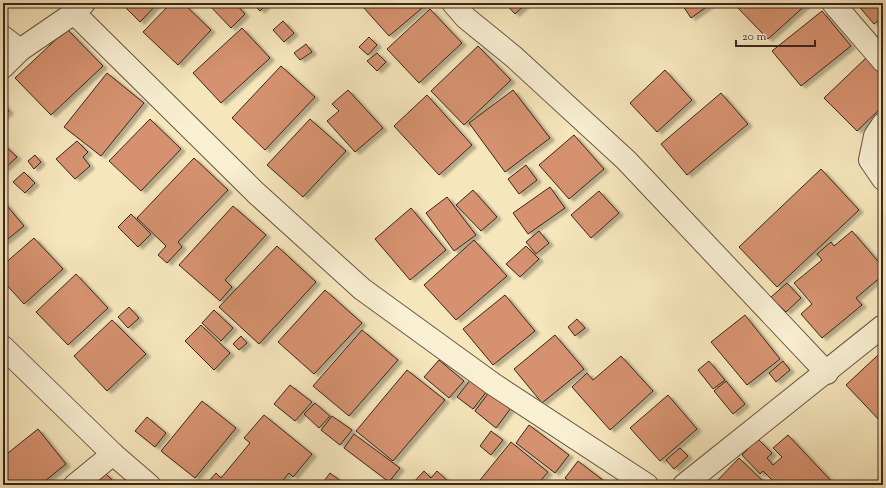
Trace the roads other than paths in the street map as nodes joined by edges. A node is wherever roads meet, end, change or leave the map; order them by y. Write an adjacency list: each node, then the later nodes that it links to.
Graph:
1 (453, 3): 11 (street)
2 (833, 3): 5 (street)
3 (79, 8): 4 (street); 15 (street)
4 (11, 43): 6 (street)
5 (883, 61)
6 (3, 67)
7 (883, 124): 8 (street)
8 (883, 179)
9 (883, 326): 11 (street)
10 (3, 347): 12 (street)
11 (827, 372): 16 (street)
12 (113, 454): 13 (street); 14 (street)
13 (75, 485)
14 (149, 485)
15 (647, 485)
16 (684, 485)

